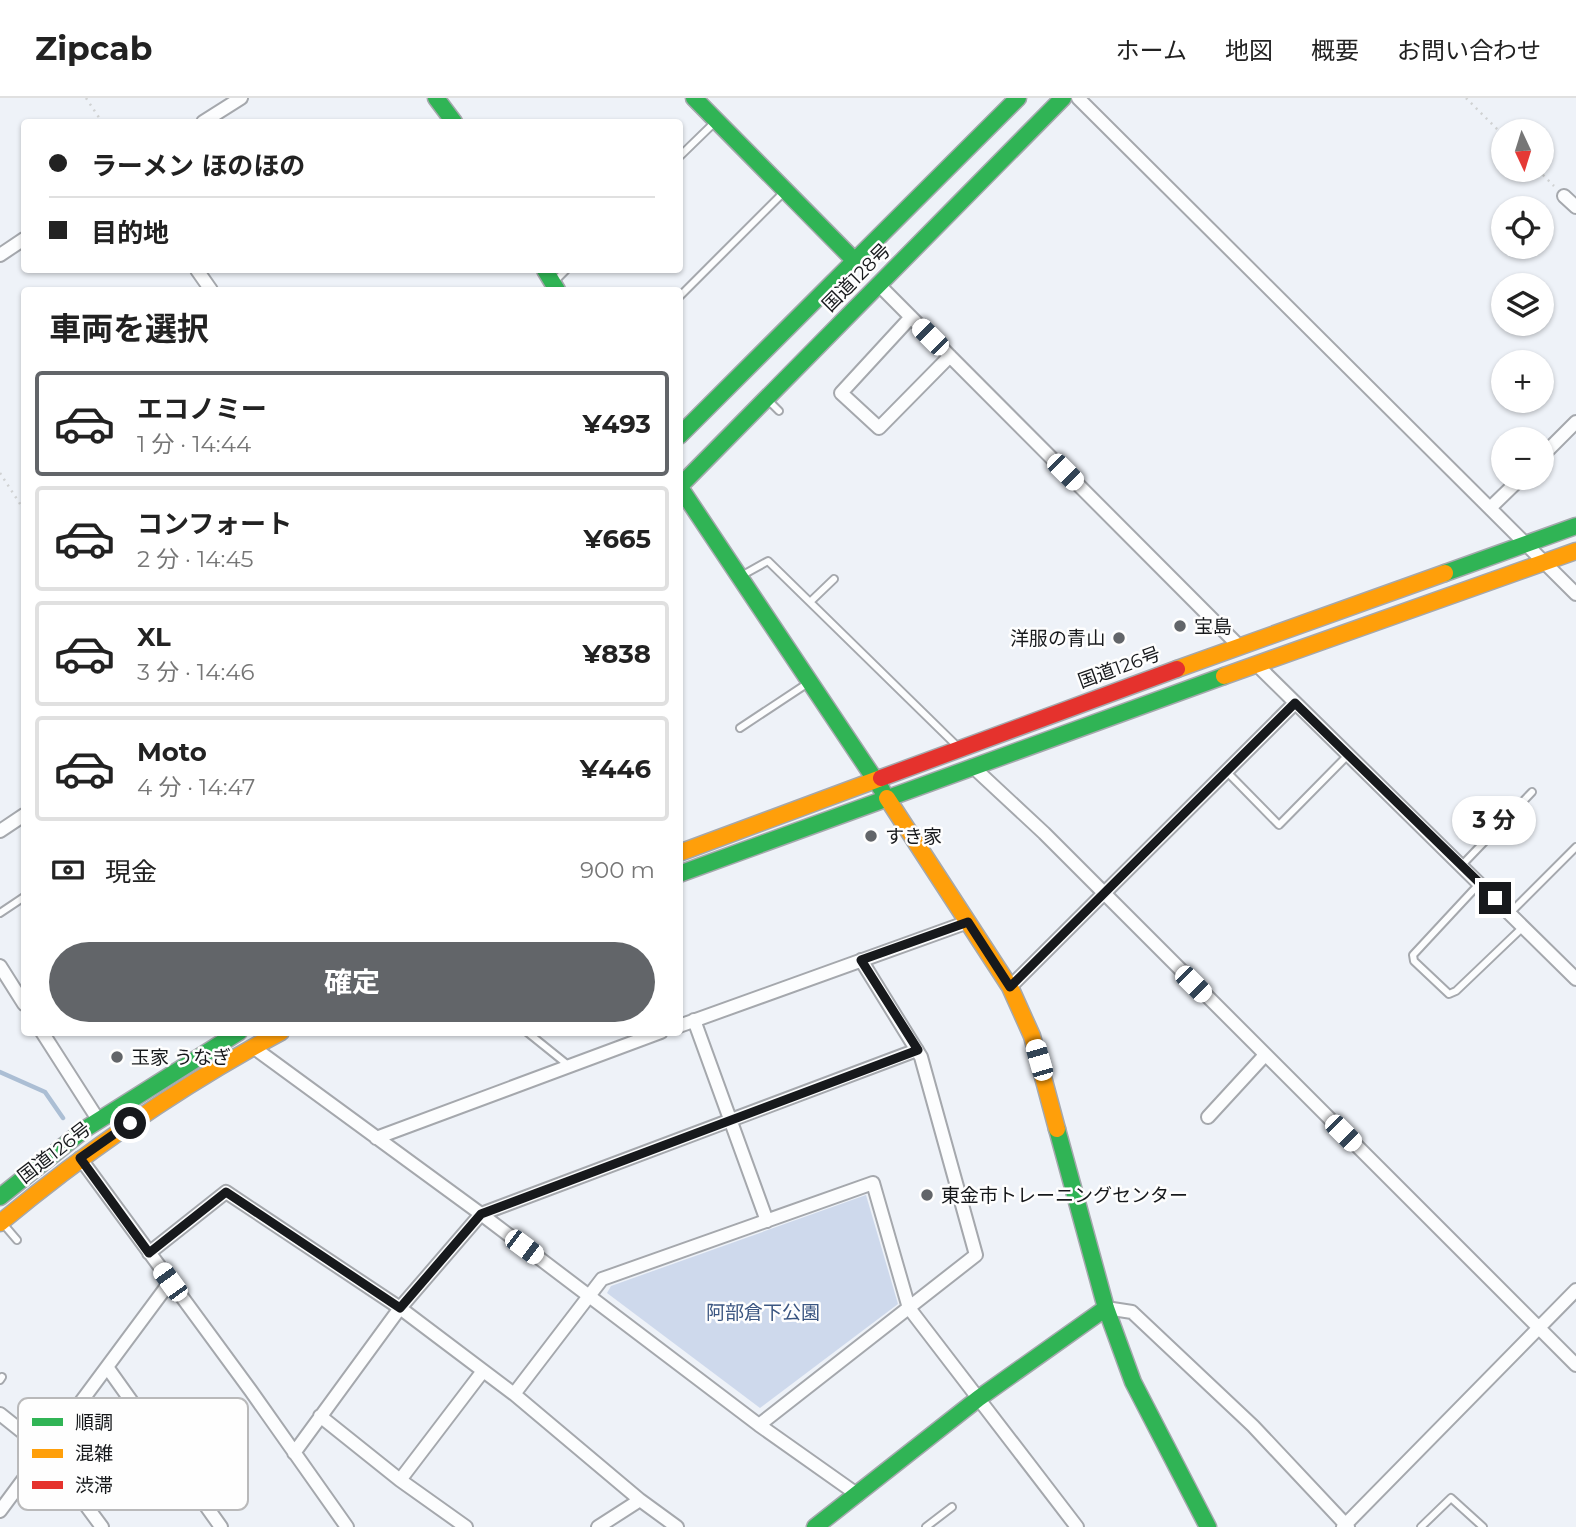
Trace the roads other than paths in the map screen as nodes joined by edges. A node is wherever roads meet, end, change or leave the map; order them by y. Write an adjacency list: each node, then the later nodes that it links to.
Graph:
1 (241, 98): 7 (street)
2 (436, 98): 8 (main road)
3 (694, 98): 9 (main road)
4 (1018, 98): 16 (main road, 国道128号)
5 (1063, 98): 16 (main road, 国道128号)
6 (1078, 98): 28 (street)
7 (208, 119)
8 (452, 119)
9 (716, 120): 10 (lane); 11 (main road)
10 (683, 154)
11 (786, 191): 16 (main road); 17 (lane)
12 (1564, 196): 13 (street)
13 (1576, 207)
14 (21, 241): 15 (street)
15 (0, 255)
16 (867, 272): 18 (street); 20 (main road, 国道128号); 23 (main road, 国道128号)
17 (683, 293)
18 (911, 317): 19 (street); 19 (street)
19 (950, 356): 37 (street)
20 (766, 398): 21 (lane); 25 (main road, 国道128号)
21 (779, 411)
22 (1576, 422): 24 (street)
23 (683, 433)
24 (1554, 444)
25 (683, 482)
26 (1509, 490): 28 (street)
27 (683, 492): 33 (main road, 国道128号)
28 (1490, 508): 30 (street)
29 (1576, 526): 30 (main road, 国道126号)
30 (1527, 544): 32 (street); 37 (main road, 国道126号)
31 (1576, 551): 32 (main road)
32 (1544, 562): 35 (street); 38 (main road)
33 (740, 577): 36 (lane); 39 (main road, 国道128号)
34 (834, 579): 36 (lane)
35 (1576, 594)
36 (810, 602): 42 (lane)
37 (1239, 646): 42 (main road, 国道126号)
38 (1257, 665): 40 (street); 44 (main road)
39 (810, 682): 41 (lane); 46 (main road, 国道128号)
40 (1295, 703): 43 (street); 45 (street)
41 (740, 728)
42 (960, 748): 46 (main road, 国道126号)
43 (1348, 755): 45 (lane); 53 (street)
44 (972, 766): 48 (main road); 56 (street)
45 (1227, 771): 56 (street)
46 (875, 780): 48 (main road, 国道128号); 52 (main road, 国道126号)
47 (1532, 792): 53 (lane)
48 (887, 798): 54 (main road); 60 (main road, 国道128号)
49 (21, 817): 50 (street)
50 (0, 831)
51 (1576, 847): 59 (lane)
52 (683, 852)
53 (1462, 865): 55 (street)
54 (683, 873)
55 (1480, 882): 59 (street); 61 (lane)
56 (1103, 894): 65 (street); 76 (street)
57 (21, 899): 58 (lane)
58 (0, 913)
59 (1510, 913): 61 (street)
60 (968, 922): 62 (street); 65 (main road, 国道128号)
61 (1524, 926): 64 (street)
62 (861, 960): 67 (street); 75 (street)
63 (0, 966): 66 (street)
64 (1576, 979)
65 (1010, 987): 94 (main road, 国道128号)
66 (21, 999)
67 (694, 1020): 68 (street); 79 (street)
68 (683, 1024)
69 (46, 1036): 80 (street)
70 (232, 1036): 80 (main road, 国道126号)
71 (274, 1036): 74 (main road, 国道126号)
72 (532, 1036): 77 (lane)
73 (650, 1036): 77 (street)
74 (253, 1047): 81 (street); 82 (main road, 国道126号)
75 (918, 1050): 79 (street); 93 (street)
76 (1265, 1055): 78 (street); 95 (street)
77 (570, 1066): 81 (street)
78 (1208, 1116)
79 (729, 1120): 84 (street); 85 (street)
80 (99, 1121): 83 (main road, 国道126号)
81 (376, 1138): 84 (street)
82 (80, 1158): 86 (main road, 国道126号); 88 (street)
83 (0, 1196)
84 (481, 1214): 91 (street); 92 (street)
85 (767, 1221): 91 (street); 93 (street)
86 (1, 1222): 87 (lane)
87 (17, 1240)
88 (149, 1253): 89 (street); 92 (street)
89 (170, 1282): 97 (street); 107 (street)
90 (1576, 1290): 95 (street)
91 (590, 1297): 99 (street); 105 (street)
92 (400, 1308): 98 (street); 104 (street)
93 (909, 1308): 102 (street); 105 (street)
94 (1106, 1308): 102 (main road); 118 (street); 126 (main road, 国道128号)
95 (1538, 1327): 96 (street); 118 (street)
96 (1576, 1365)
97 (107, 1367): 100 (street); 101 (street)
98 (483, 1371): 99 (street); 108 (street)
99 (514, 1394): 111 (street)
100 (84, 1398)
101 (129, 1398)
102 (979, 1398): 110 (main road); 125 (street)
103 (0, 1414): 106 (street)
104 (320, 1416): 107 (street); 108 (street)
105 (759, 1425): 110 (street)
106 (18, 1428)
107 (294, 1452): 116 (street)
108 (400, 1480): 117 (street)
109 (18, 1487): 115 (street)
110 (858, 1494): 123 (main road)
111 (640, 1500): 121 (street); 122 (street)
112 (952, 1507): 124 (lane)
113 (89, 1510): 119 (street)
114 (209, 1510): 120 (street)
115 (0, 1511)
116 (345, 1526)
117 (461, 1526)
118 (1346, 1526)
119 (102, 1527)
120 (221, 1527)
121 (598, 1527)
122 (677, 1527)
123 (815, 1527)
124 (926, 1527)
125 (1077, 1527)
126 (1209, 1527)
127 (1421, 1527): 128 (lane)
128 (1482, 1527)

